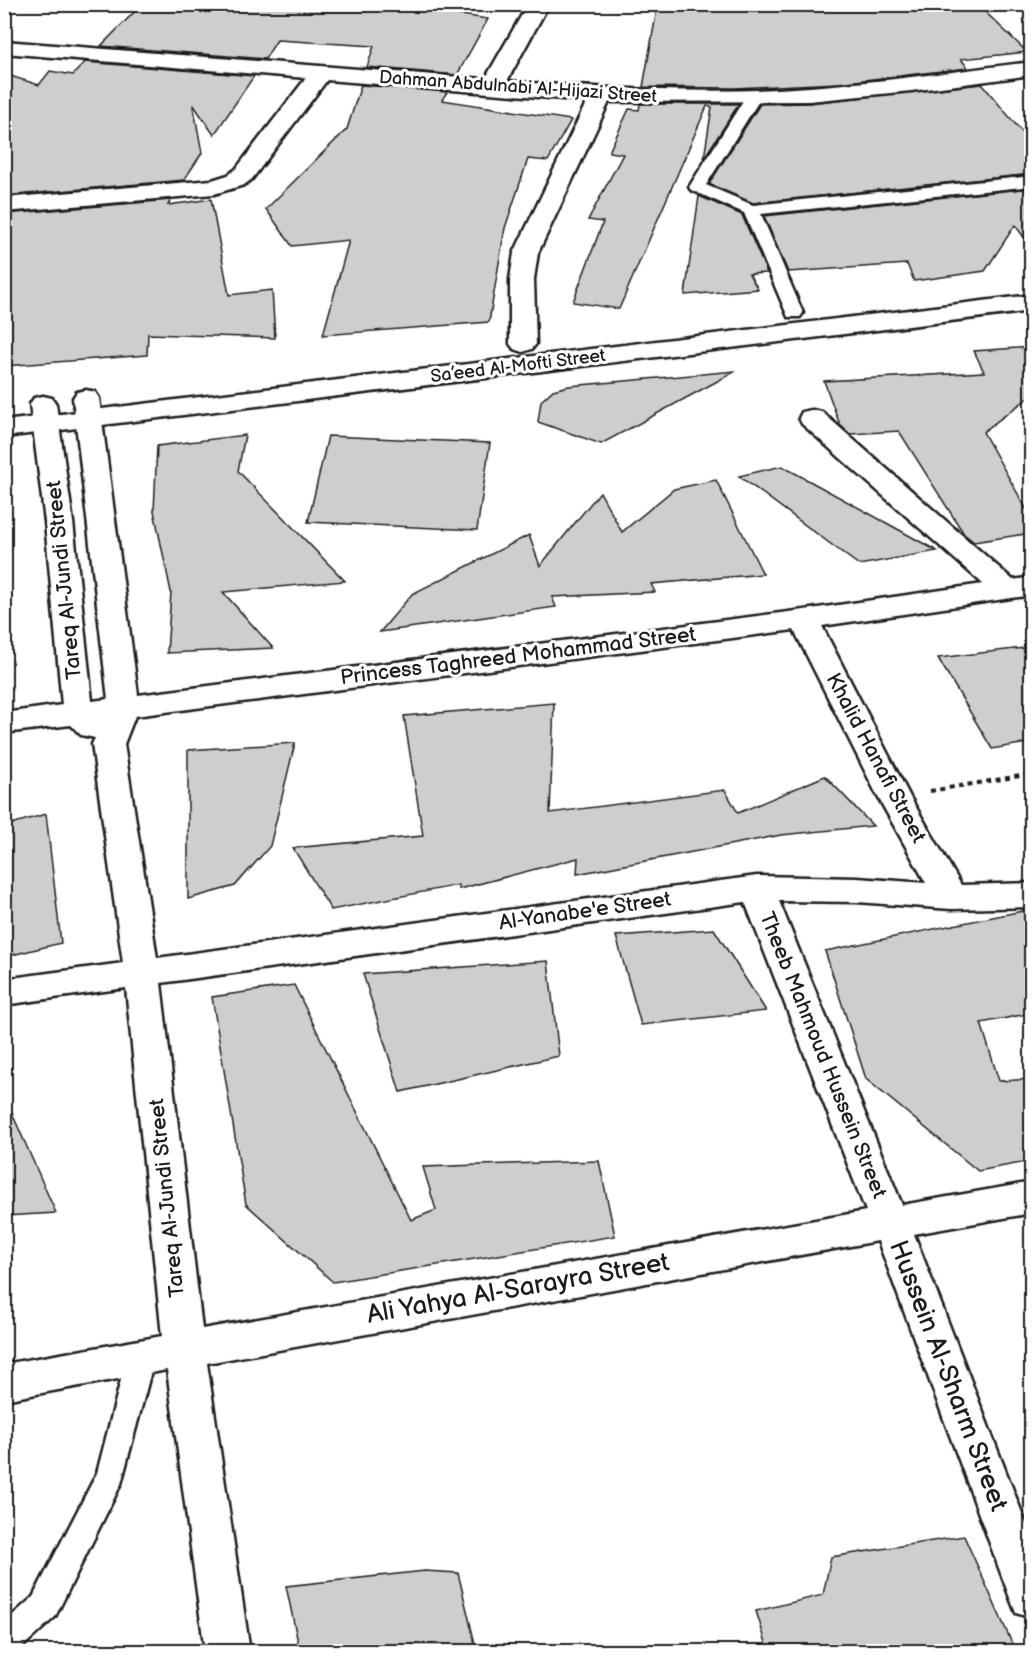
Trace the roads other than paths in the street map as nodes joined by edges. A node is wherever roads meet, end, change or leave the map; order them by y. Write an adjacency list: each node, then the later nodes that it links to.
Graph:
1 (539, 4): 5 (street)
2 (4, 47): 4 (street, Dahman Abdulnabi Al-Hijazi Street)
3 (1032, 68): 7 (street, Dahman Abdulnabi Al-Hijazi Street)
4 (321, 73): 5 (street, Dahman Abdulnabi Al-Hijazi Street); 9 (street)
5 (492, 87): 6 (street, Dahman Abdulnabi Al-Hijazi Street)
6 (601, 95): 7 (street, Dahman Abdulnabi Al-Hijazi Street); 14 (street)
7 (754, 96): 10 (lane)
8 (1032, 181): 10 (lane)
9 (4, 205)
10 (751, 210): 13 (lane)
11 (1032, 283): 13 (street, Sa’eed Al-Mofti Street)
12 (1032, 303): 16 (street, Sa’eed Al-Mofti Street)
13 (795, 313): 14 (street, Sa’eed Al-Mofti Street)
14 (523, 344): 16 (street, Sa’eed Al-Mofti Street)
15 (4, 408): 17 (street, Sa’eed Al-Mofti Street)
16 (87, 409): 17 (street, Sa’eed Al-Mofti Street); 20 (street, Tareq Al-Jundi Street)
17 (45, 414): 19 (street, Sa’eed Al-Mofti Street); 21 (street, Tareq Al-Jundi Street)
18 (812, 418): 22 (street)
19 (4, 429)
20 (100, 517): 21 (street); 24 (street, Tareq Al-Jundi Street)
21 (59, 522): 25 (street, Tareq Al-Jundi Street)
22 (1019, 588): 23 (street, Princess Taghreed Mohammad Street)
23 (804, 619): 24 (street, Princess Taghreed Mohammad Street); 30 (street, Khalid Hanafi Street)
24 (124, 706): 25 (street, Princess Taghreed Mohammad Street); 27 (street)
25 (78, 713): 26 (street, Princess Taghreed Mohammad Street); 27 (street)
26 (4, 723)
27 (108, 744): 31 (street, Tareq Al-Jundi Street)
28 (756, 888): 30 (street, Al-Yanabe'e Street); 31 (street, Al-Yanabe'e Street); 34 (street, Theeb Mahmoud Hussein Street)
29 (1032, 895): 30 (street, Al-Yanabe'e Street)
30 (951, 897)
31 (142, 972): 32 (street, Al-Yanabe'e Street); 35 (street, Tareq Al-Jundi Street)
32 (4, 992)
33 (1032, 1197): 34 (street, Ali Yahya Al-Sarayra Street)
34 (890, 1222): 35 (street, Ali Yahya Al-Sarayra Street); 38 (street, Hussein Al-Sharm Street)
35 (184, 1348): 36 (street, Ali Yahya Al-Sarayra Street); 40 (street, Tareq Al-Jundi Street)
36 (141, 1356): 37 (street, Ali Yahya Al-Sarayra Street); 39 (lane)
37 (4, 1382)
38 (1032, 1598)
39 (4, 1643)
40 (228, 1652)

